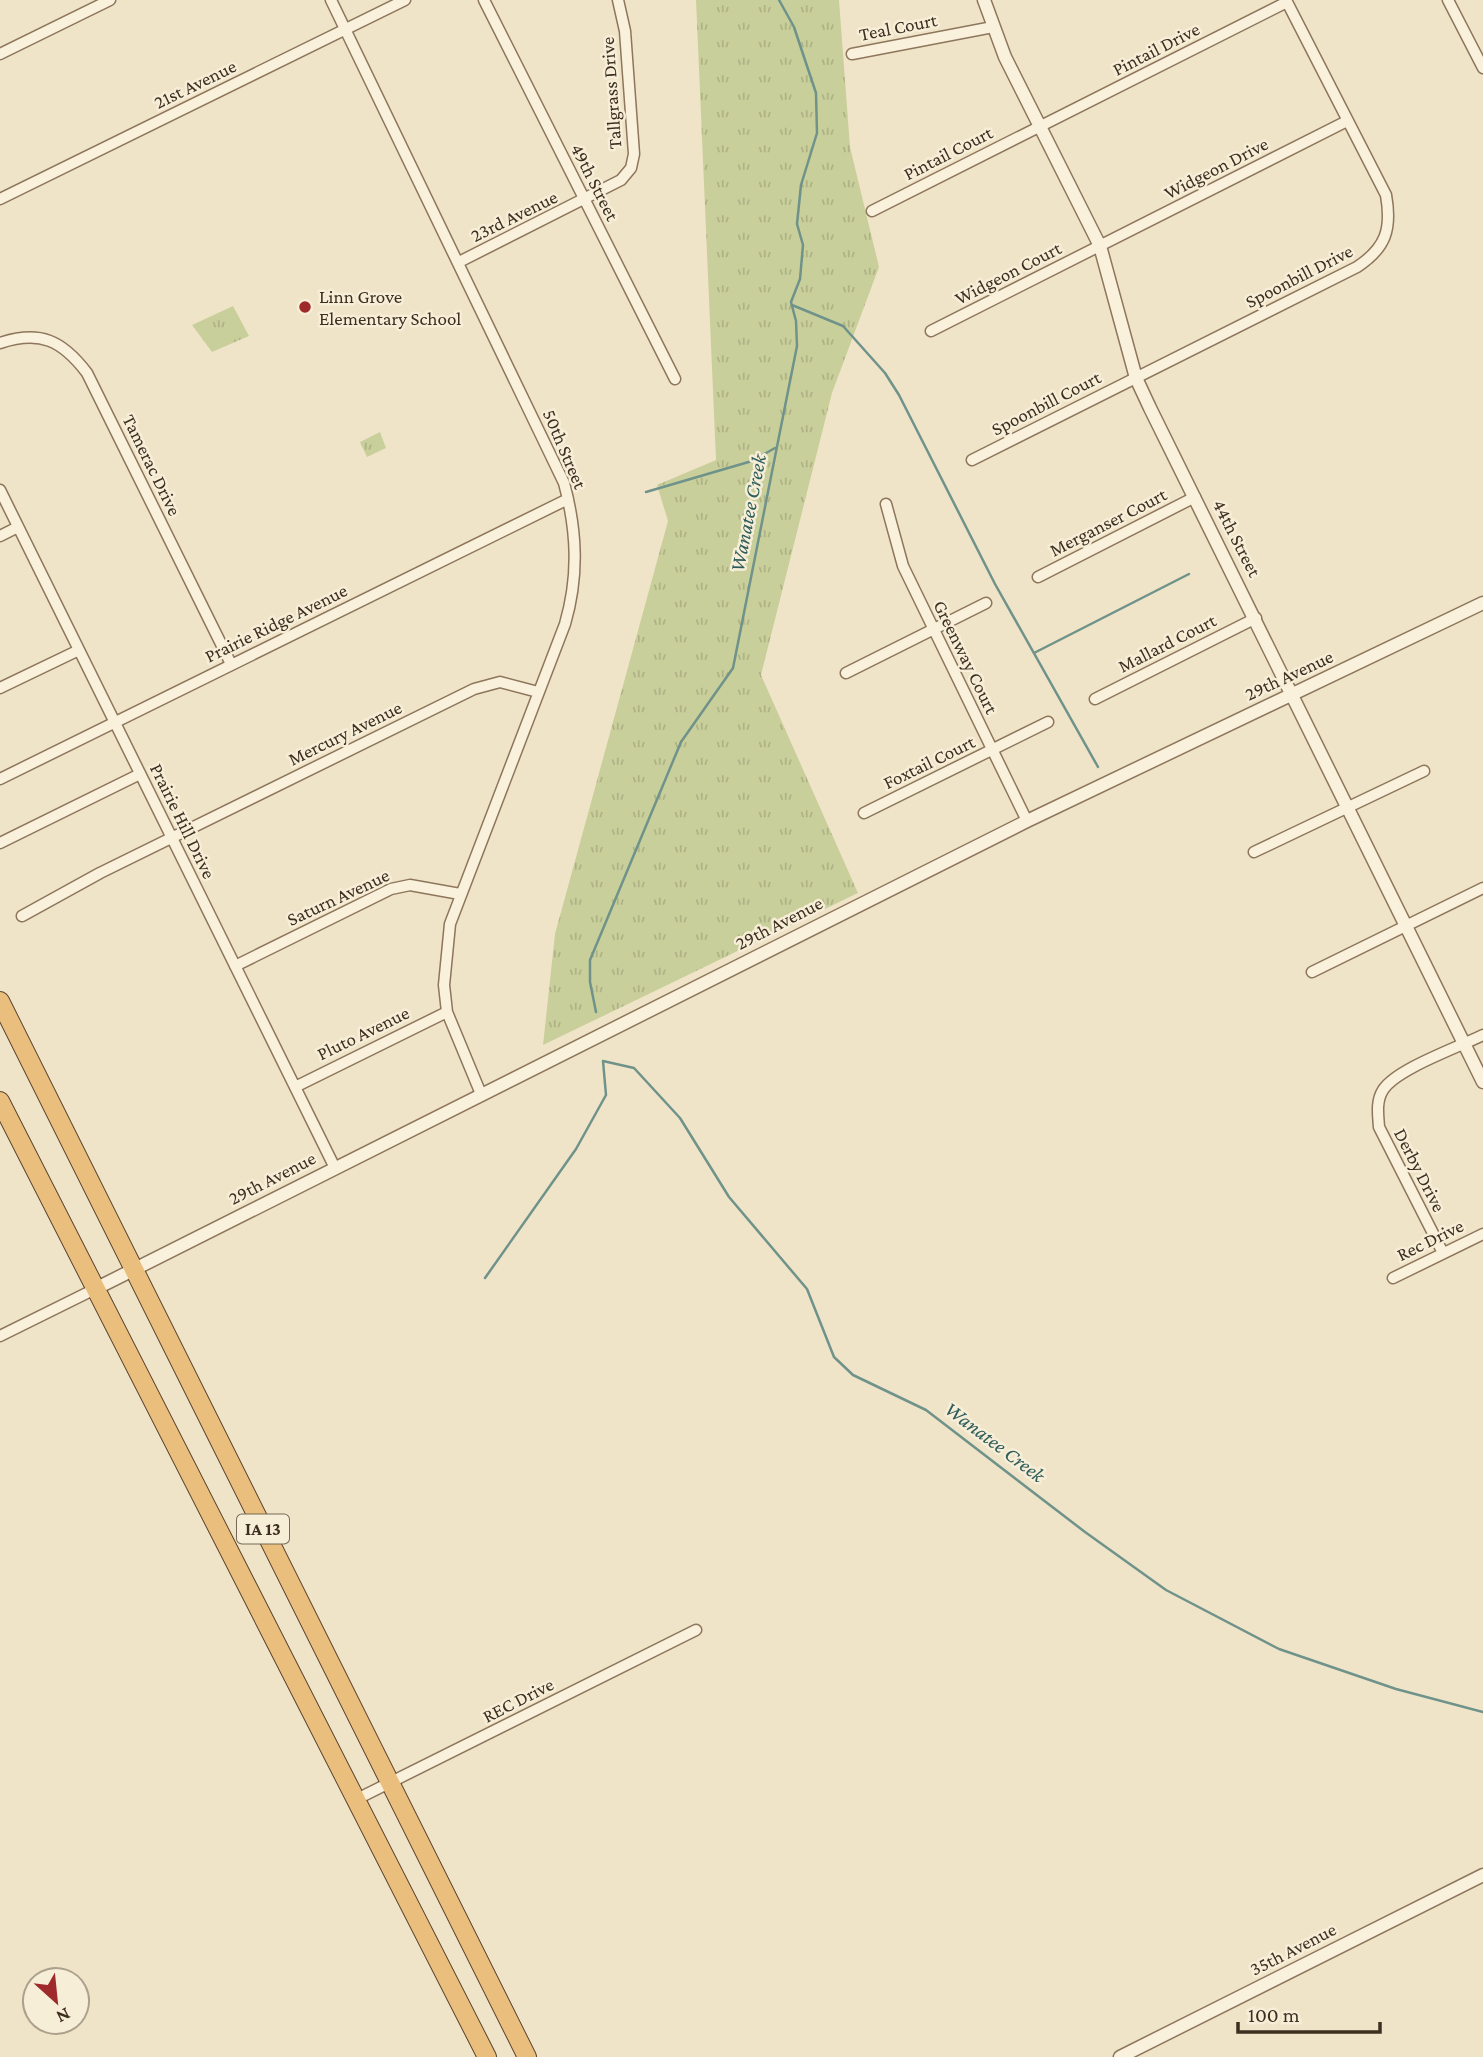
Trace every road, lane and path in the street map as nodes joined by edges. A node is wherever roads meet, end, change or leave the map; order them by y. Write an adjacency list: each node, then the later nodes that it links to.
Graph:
1 (110, 0): 11 (street)
2 (331, 0): 10 (street, 50th Street)
3 (405, 0): 10 (street, 21st Avenue)
4 (484, 0): 17 (street, 49th Street)
5 (618, 0): 17 (street, Tallgrass Drive)
6 (984, 0): 9 (street, 44th Street)
7 (1449, 0): 13 (street)
8 (1287, 1): 14 (street, Spoonbill Drive); 15 (street, Pintail Drive)
9 (993, 27): 12 (street, Teal Court); 15 (street, 44th Street)
10 (346, 29): 16 (street, 21st Avenue); 20 (street, 50th Street)
11 (0, 54)
12 (852, 54)
13 (1483, 68)
14 (1347, 121): 19 (street, Widgeon Drive); 23 (street, Spoonbill Drive)
15 (1040, 126): 18 (street, Pintail Court); 19 (street, 44th Street)
16 (0, 199)
17 (585, 201): 20 (street, 23rd Avenue); 24 (street, 49th Street)
18 (872, 211)
19 (1100, 246): 21 (street, Widgeon Court); 23 (street, 44th Street)
20 (459, 262): 28 (street, 50th Street)
21 (931, 331)
22 (0, 343): 38 (street, Tamerac Drive)
23 (1136, 378): 25 (street, Spoonbill Court); 27 (street, 44th Street)
24 (675, 379)
25 (972, 460)
26 (0, 490): 30 (street, Prairie Hill Drive)
27 (1195, 497): 32 (street, Merganser Court); 35 (street, 44th Street)
28 (568, 499): 38 (street, Prairie Ridge Avenue); 41 (street, 50th Street)
29 (886, 504): 36 (street, Greenway Court)
30 (18, 527): 31 (street); 37 (street, Prairie Hill Drive)
31 (0, 536)
32 (1038, 578)
33 (986, 603): 36 (street)
34 (1483, 603): 42 (street, 29th Avenue)
35 (1256, 618): 42 (street, 44th Street); 43 (street, Mallard Court)
36 (932, 630): 39 (street); 46 (street, Greenway Court)
37 (79, 650): 40 (street); 45 (street, Prairie Hill Drive)
38 (231, 664): 45 (street, Prairie Ridge Avenue)
39 (846, 673)
40 (0, 688)
41 (538, 692): 53 (street, Mercury Avenue); 57 (street, 50th Street)
42 (1293, 695): 50 (street, 44th Street); 52 (street, 29th Avenue)
43 (1095, 699)
44 (1048, 722): 46 (street, Foxtail Court)
45 (115, 723): 48 (street, Prairie Hill Drive); 49 (street, Prairie Ridge Avenue)
46 (993, 750): 51 (street, Foxtail Court); 52 (street, Greenway Court)
47 (1424, 771): 50 (street)
48 (140, 774): 53 (street, Prairie Hill Drive); 54 (street)
49 (0, 779)
50 (1349, 807): 55 (street); 59 (street, 44th Street)
51 (864, 813)
52 (1027, 821): 68 (street, 29th Avenue)
53 (172, 838): 58 (street, Mercury Avenue); 60 (street, Prairie Hill Drive)
54 (0, 843)
55 (1254, 852)
56 (1483, 888): 59 (street)
57 (460, 894): 60 (street, Saturn Avenue); 63 (street, 50th Street)
58 (22, 916)
59 (1406, 925): 61 (street); 65 (street, 44th Street)
60 (235, 966): 67 (street, Prairie Hill Drive)
61 (1312, 972)
62 (0, 1001): 73 (highway, IA 13)
63 (447, 1012): 67 (street, Pluto Avenue); 68 (street, 50th Street)
64 (1483, 1035): 65 (street, Derby Drive)
65 (1464, 1044): 66 (street, 44th Street); 72 (street, Derby Drive)
66 (1483, 1082)
67 (295, 1087): 70 (street, Prairie Hill Drive)
68 (481, 1094): 70 (street, 29th Avenue)
69 (0, 1101): 75 (highway, IA 13)
70 (335, 1168): 73 (street, 29th Avenue)
71 (1483, 1234): 72 (street, Rec Drive)
72 (1443, 1253): 74 (street, Rec Drive)
73 (134, 1269): 75 (street, 29th Avenue); 78 (highway, IA 13)
74 (1393, 1278)
75 (97, 1288): 76 (street); 79 (highway, IA 13)
76 (0, 1336)
77 (696, 1630): 78 (street, REC Drive)
78 (390, 1783): 79 (street, REC Drive); 82 (highway, IA 13)
79 (355, 1800): 81 (highway, IA 13)
80 (1483, 1875): 83 (street, 35th Avenue)
81 (487, 2057)
82 (527, 2057)
83 (1120, 2057)

